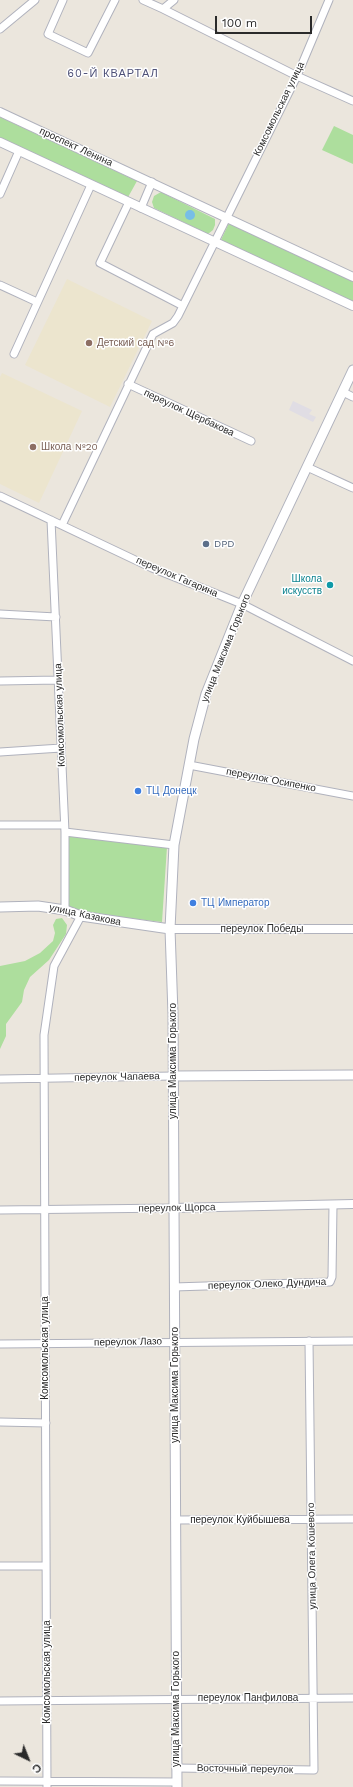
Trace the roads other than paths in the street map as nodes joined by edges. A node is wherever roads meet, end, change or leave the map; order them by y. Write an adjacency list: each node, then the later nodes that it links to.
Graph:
1 (34, 0): 8 (street)
2 (63, 0): 3 (street)
3 (115, 0)
4 (143, 0): 7 (street)
5 (174, 0): 7 (street)
6 (330, 0): 9 (street, Комсомольская улица)
7 (163, 8): 9 (street)
8 (0, 29)
9 (296, 76): 10 (street); 19 (street, Комсомольская улица)
10 (353, 101)
11 (0, 112): 14 (street, проспект Ленина)
12 (0, 142): 13 (street)
13 (19, 151): 15 (street); 16 (street)
14 (152, 182): 18 (street); 19 (street, проспект Ленина)
15 (91, 184): 17 (street); 23 (street)
16 (0, 194)
17 (129, 202): 18 (street); 24 (street)
18 (140, 208): 20 (street)
19 (227, 217): 20 (street); 21 (street, проспект Ленина)
20 (214, 242): 24 (street); 25 (street)
21 (353, 277)
22 (0, 285): 23 (street)
23 (37, 302): 26 (street)
24 (183, 306): 28 (street)
25 (353, 306)
26 (14, 354)
27 (353, 370): 29 (main road, улица Максима Горького)
28 (128, 384): 31 (street, переулок Щербакова); 36 (street)
29 (343, 392): 30 (street); 32 (main road, улица Максима Горького)
30 (353, 397)
31 (251, 441)
32 (307, 467): 33 (street); 37 (main road, улица Максима Горького)
33 (353, 488)
34 (0, 496): 35 (street, переулок Гагарина)
35 (52, 520): 36 (street, переулок Гагарина); 39 (street, Комсомольская улица)
36 (62, 525): 37 (street, переулок Гагарина)
37 (242, 604): 40 (street, переулок Гагарина); 45 (main road, улица Максима Горького)
38 (0, 614): 39 (street)
39 (56, 617): 41 (street, Комсомольская улица)
40 (353, 661)
41 (58, 680): 42 (street); 43 (street, Комсомольская улица)
42 (0, 681)
43 (61, 748): 44 (street); 48 (street, Комсомольская улица)
44 (0, 752)
45 (189, 765): 46 (street, переулок Осипенко); 49 (main road, улица Максима Горького)
46 (353, 796)
47 (0, 825): 48 (street)
48 (64, 828): 49 (street); 51 (street, Комсомольская улица)
49 (174, 845): 53 (main road, улица Максима Горького)
50 (0, 906): 51 (main road, улица Казакова)
51 (65, 910): 52 (main road, улица Казакова)
52 (81, 916): 53 (main road, улица Казакова); 57 (street, Комсомольская улица)
53 (170, 929): 54 (street, переулок Победы); 56 (main road, улица Максима Горького)
54 (353, 929)
55 (353, 1075): 56 (main road, переулок Чапаева)
56 (173, 1076): 57 (street, переулок Чапаева); 61 (main road, улица Максима Горького)
57 (44, 1078): 58 (street, переулок Чапаева); 63 (street, Комсомольская улица)
58 (0, 1079)
59 (353, 1204): 60 (street, переулок Щорса)
60 (333, 1205): 61 (street, переулок Щорса); 64 (street, переулок Олеко Дундича)
61 (173, 1208): 63 (street, переулок Щорса); 64 (main road, улица Максима Горького)
62 (0, 1210): 63 (street, переулок Щорса)
63 (45, 1210): 68 (street, Комсомольская улица)
64 (174, 1287): 67 (main road, улица Максима Горького)
65 (309, 1341): 66 (street, переулок Лазо); 67 (street, переулок Лазо); 72 (street, улица Олега Кошевого)
66 (353, 1341)
67 (174, 1342): 68 (street, переулок Лазо); 74 (main road, улица Максима Горького)
68 (45, 1343): 69 (street, переулок Лазо); 71 (street, Комсомольская улица)
69 (0, 1344)
70 (0, 1422): 71 (street)
71 (46, 1423): 76 (street, Комсомольская улица)
72 (312, 1519): 73 (street, переулок Куйбышева); 74 (street, переулок Куйбышева); 77 (street, улица Олега Кошевого)
73 (353, 1519)
74 (175, 1520): 79 (main road, улица Максима Горького)
75 (0, 1566): 76 (street)
76 (46, 1566): 80 (street, Комсомольская улица)
77 (314, 1698): 78 (street, переулок Панфилова); 79 (street, переулок Панфилова); 83 (street, улица Олега Кошевого)
78 (353, 1698)
79 (176, 1699): 80 (street, переулок Панфилова); 82 (main road, улица Максима Горького)
80 (47, 1700): 81 (street, переулок Панфилова); 85 (street, Комсомольская улица)
81 (0, 1701)
82 (176, 1768): 83 (street, Восточный переулок); 86 (main road, улица Максима Горького)
83 (314, 1770)
84 (0, 1781): 85 (street)
85 (47, 1784): 86 (street)
86 (177, 1785)

